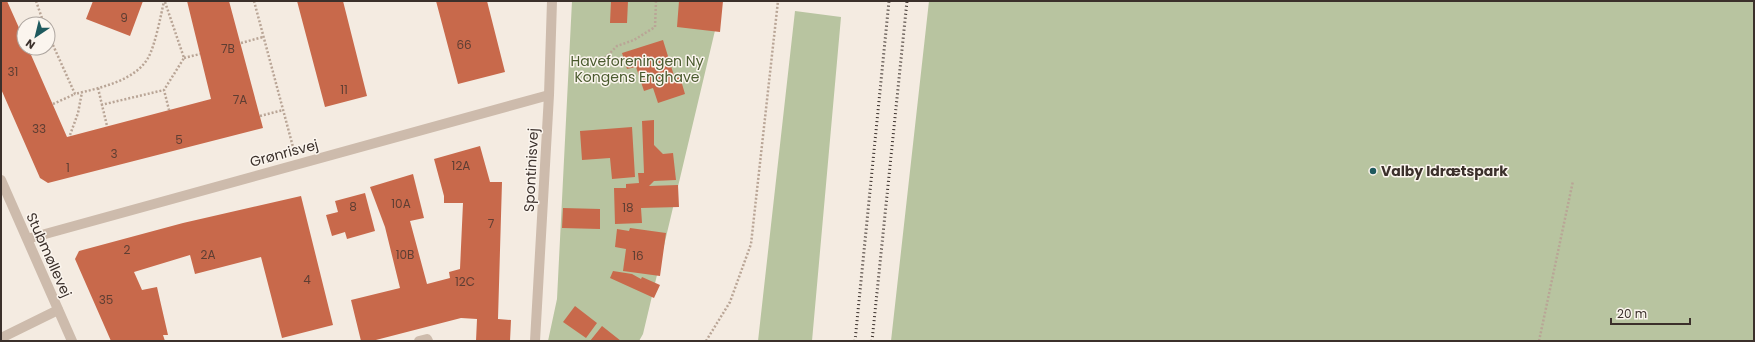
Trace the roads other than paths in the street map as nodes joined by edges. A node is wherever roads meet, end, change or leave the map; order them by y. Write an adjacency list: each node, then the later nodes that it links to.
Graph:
1 (552, 1): 2 (street, Spontinisvej)
2 (549, 95): 4 (street, Grønrisvej); 10 (street, Spontinisvej)
3 (1, 180): 4 (street, Stubmøllevej)
4 (27, 239): 5 (street, Stubmøllevej)
5 (58, 310): 6 (street); 7 (street, Stubmøllevej)
6 (1, 338)
7 (72, 341)
8 (419, 341): 9 (street)
9 (428, 341)
10 (536, 341)

